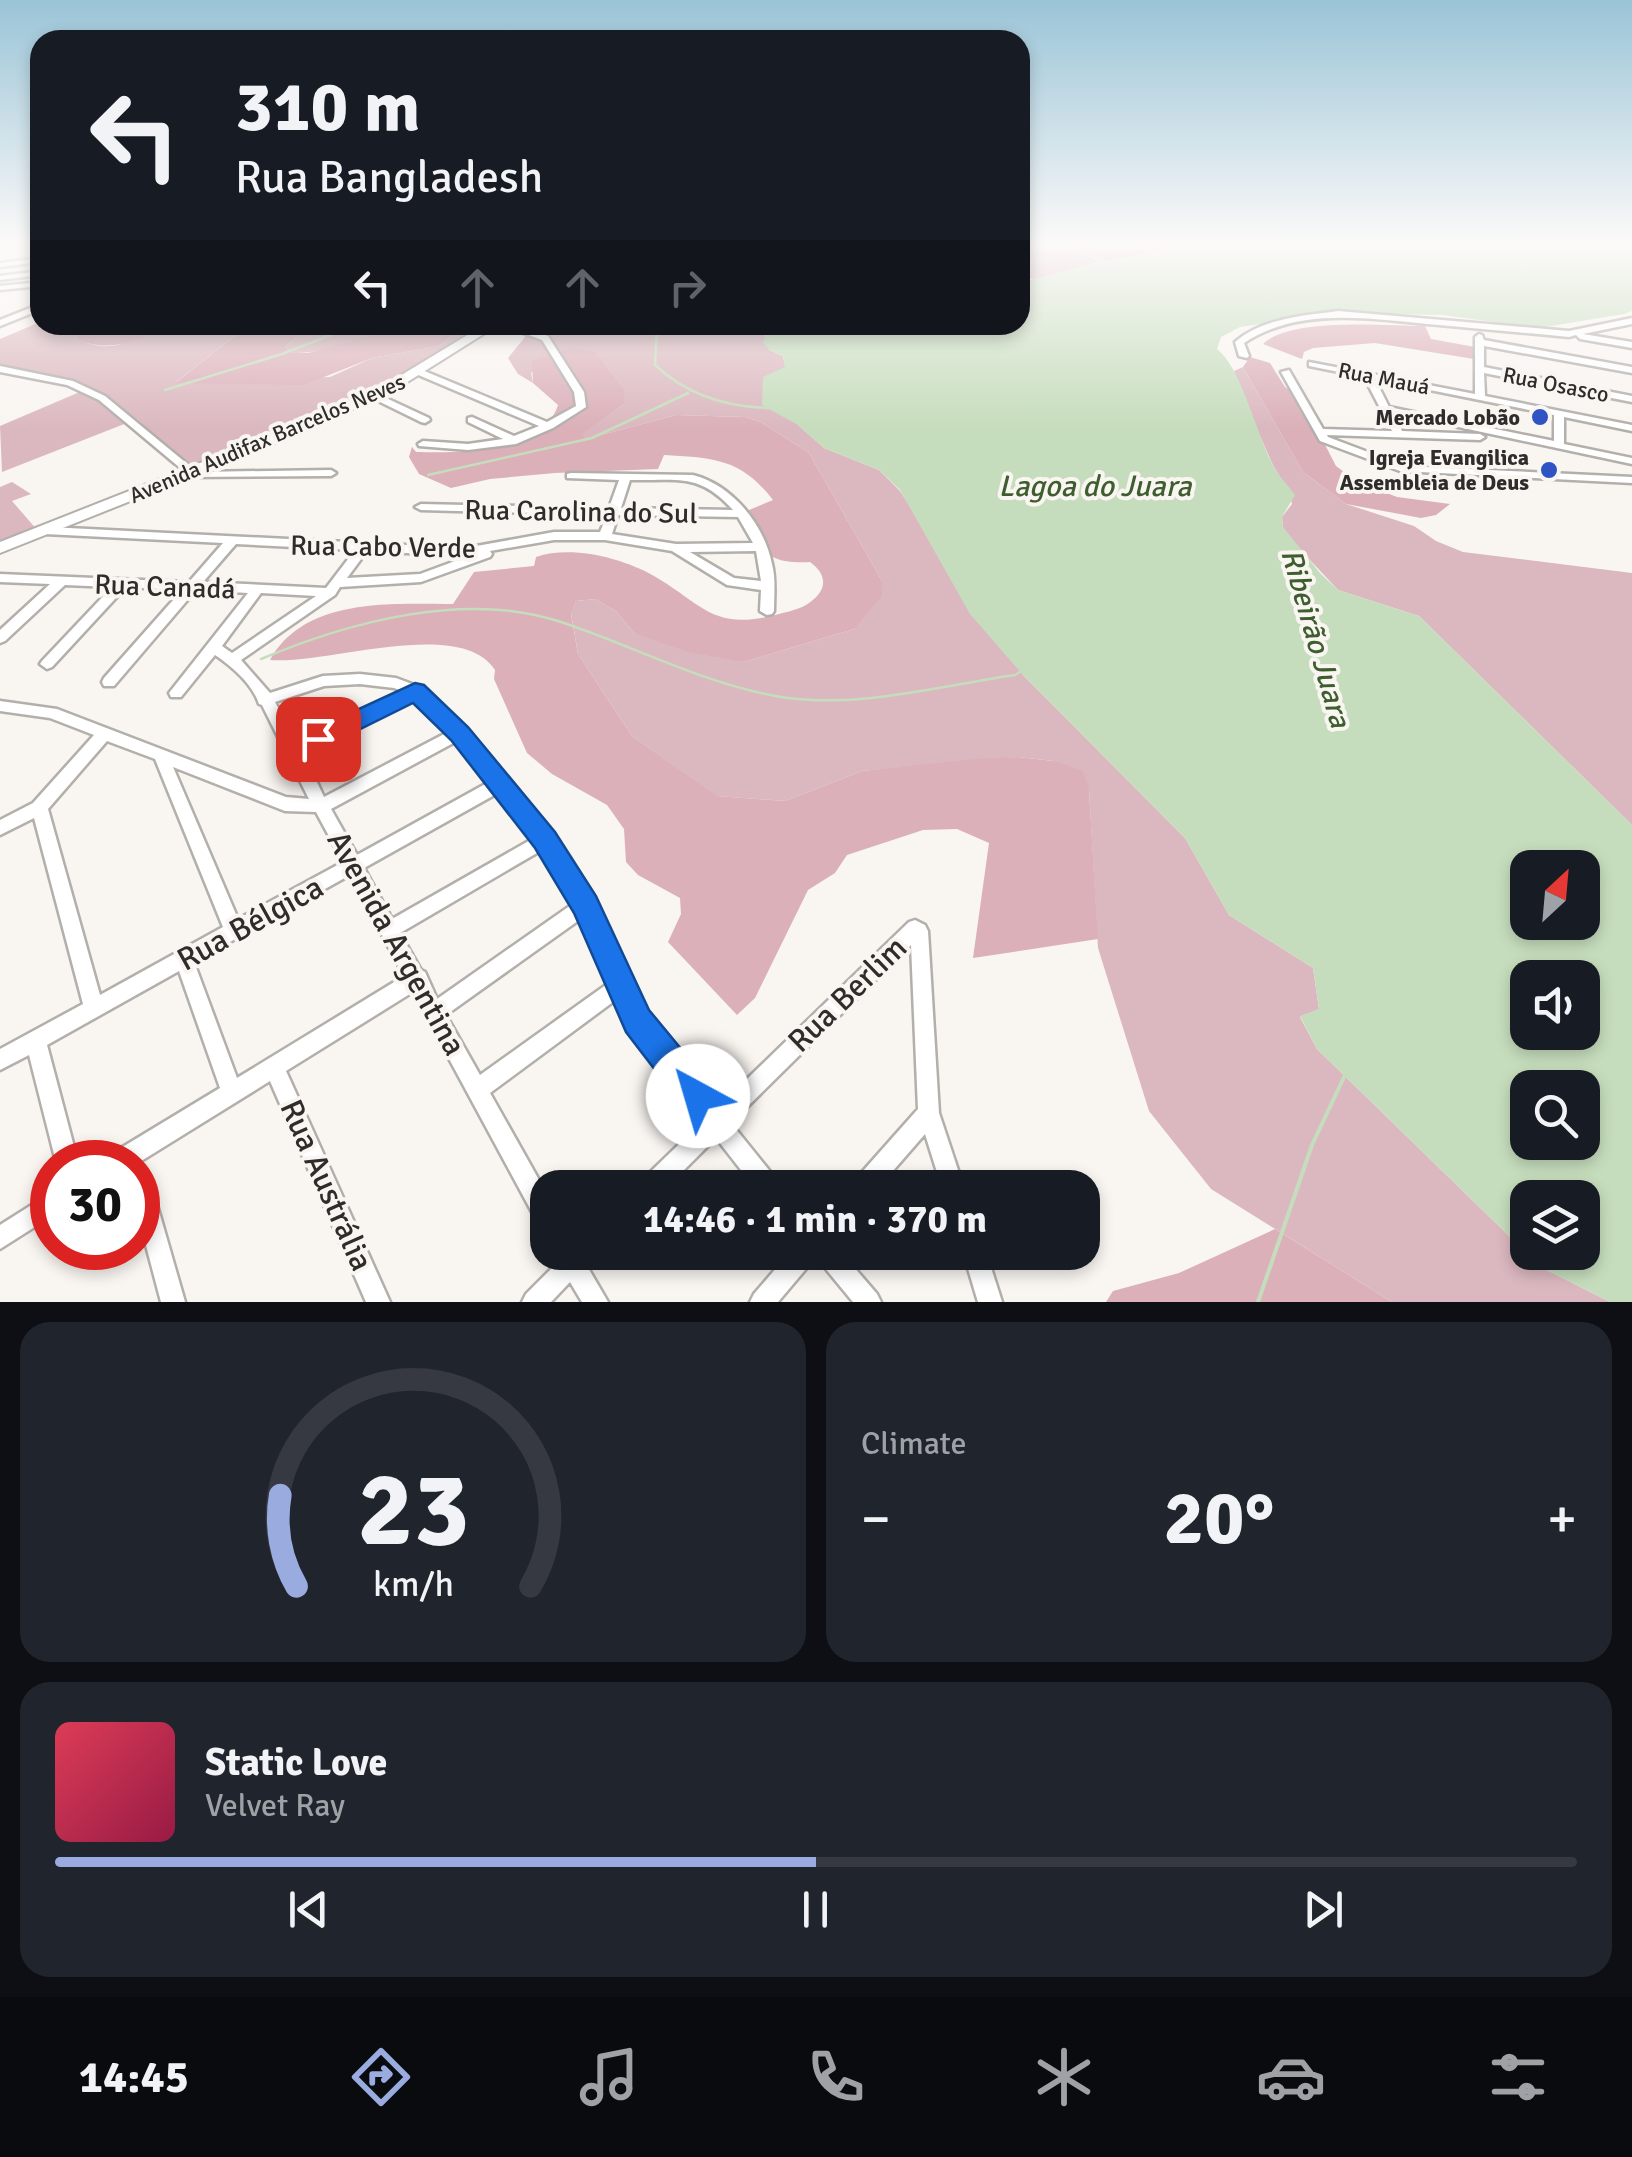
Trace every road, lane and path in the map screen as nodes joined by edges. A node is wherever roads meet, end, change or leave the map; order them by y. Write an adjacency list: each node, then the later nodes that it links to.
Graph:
1 (30, 311): 3 (street)
2 (1631, 321): 5 (street)
3 (0, 322)
4 (1478, 326): 6 (street); 10 (street); 12 (street)
5 (1606, 328): 6 (street); 9 (street)
6 (1569, 334): 11 (street)
7 (476, 335): 17 (main road, Avenida Audifax Barcelos Neves)
8 (536, 335): 27 (street)
9 (1632, 336)
10 (1480, 342): 15 (street); 16 (street)
11 (1632, 345)
12 (1244, 356)
13 (1312, 364): 19 (street, Rua Mauá)
14 (0, 369): 36 (street)
15 (1480, 369): 21 (street); 22 (street, Rua Osasco)
16 (1632, 370)
17 (419, 372): 20 (main road, Avenida Audifax Barcelos Neves); 27 (street)
18 (1286, 372): 29 (street)
19 (1368, 375): 21 (street, Rua Mauá); 23 (street)
20 (374, 395): 25 (street); 36 (main road, Avenida Audifax Barcelos Neves)
21 (1480, 398): 24 (street, Rua Mauá)
22 (1632, 399)
23 (1386, 409): 30 (street); 31 (street)
24 (1558, 414): 28 (street, Rua Mauá); 34 (street)
25 (425, 420)
26 (472, 420): 32 (street)
27 (549, 426): 32 (street)
28 (1632, 428)
29 (1322, 435): 30 (street); 40 (street)
30 (1399, 435): 31 (street)
31 (1514, 437): 34 (street)
32 (516, 441): 33 (street)
33 (423, 444)
34 (1559, 446): 35 (street)
35 (1632, 461)
36 (188, 474): 37 (street); 44 (main road, Avenida Audifax Barcelos Neves)
37 (331, 474)
38 (571, 476): 39 (street)
39 (626, 476): 42 (street); 43 (street)
40 (1632, 480)
41 (421, 507): 42 (street, Rua Carolina do Sul)
42 (612, 512): 43 (street, Rua Carolina do Sul); 45 (street)
43 (741, 514): 49 (street)
44 (42, 534): 46 (street, Rua Cabo Verde); 51 (main road, Avenida Audifax Barcelos Neves)
45 (605, 536): 48 (street, Rua Cabo Verde); 50 (street, Rua Cabo Verde)
46 (231, 542): 47 (street, Rua Cabo Verde); 56 (street)
47 (364, 546): 48 (street, Rua Cabo Verde); 57 (street)
48 (506, 546): 57 (street, Rua Canadá)
49 (760, 547): 50 (street); 55 (street)
50 (676, 548): 55 (street, Rua Cabo Verde)
51 (0, 551)
52 (0, 578): 53 (street, Rua Canadá)
53 (61, 581): 54 (street, Rua Canadá); 60 (street)
54 (121, 584): 56 (street, Rua Canadá); 63 (street)
55 (766, 586): 59 (street)
56 (190, 587): 58 (street, Rua Canadá); 64 (street)
57 (333, 587): 58 (street, Rua Canadá); 62 (street)
58 (256, 590): 61 (street)
59 (767, 611)
60 (0, 638)
61 (214, 647): 62 (street); 66 (street)
62 (234, 658): 67 (street)
63 (47, 664)
64 (109, 682)
65 (415, 691): 67 (street); 69 (street); 71 (street)
66 (176, 693)
67 (264, 700): 71 (street)
68 (0, 706): 70 (street, Avenida Argentina)
69 (460, 733): 73 (street); 74 (street)
70 (104, 734): 72 (street, Avenida Argentina); 75 (street)
71 (292, 752): 74 (street)
72 (161, 756): 74 (street, Avenida Argentina); 81 (street)
73 (500, 784): 77 (street); 78 (street, Rua Bélgica)
74 (321, 806): 78 (street, Avenida Argentina)
75 (39, 808): 76 (street); 85 (street)
76 (0, 828)
77 (545, 840): 79 (street); 80 (street)
78 (356, 864): 80 (street, Avenida Argentina); 81 (street, Rua Bélgica)
79 (585, 905): 84 (street); 86 (street)
80 (391, 929): 83 (street, Avenida Argentina)
81 (234, 931): 82 (street, Rua Bélgica)
82 (184, 959): 85 (street, Rua Bélgica); 91 (street)
83 (418, 978): 86 (street, Avenida Argentina); 89 (street)
84 (622, 985): 90 (street); 93 (street)
85 (91, 998): 87 (street, Rua Bélgica)
86 (436, 1011): 90 (street, Avenida Argentina)
87 (36, 1040): 88 (street, Rua Bélgica); 94 (street)
88 (0, 1060)
89 (275, 1069): 91 (street); 111 (street, Rua Austrália)
90 (478, 1090): 100 (street, Avenida Argentina)
91 (232, 1092): 95 (street)
92 (929, 1114): 93 (street, Rua Berlim); 98 (street); 99 (street)
93 (718, 1122): 96 (street, Rua Berlim); 97 (street)
94 (62, 1140)
95 (160, 1143)
96 (669, 1170)
97 (755, 1170)
98 (879, 1170)
99 (947, 1170)
100 (530, 1186)
101 (30, 1218): 102 (street)
102 (0, 1238)
103 (160, 1259): 110 (street)
104 (562, 1270): 112 (street)
105 (581, 1270): 113 (street)
106 (790, 1270): 114 (street)
107 (841, 1270): 115 (street)
108 (980, 1270): 109 (street)
109 (989, 1301)
110 (173, 1302)
111 (378, 1302)
112 (534, 1302)
113 (596, 1302)
114 (762, 1302)
115 (869, 1302)

